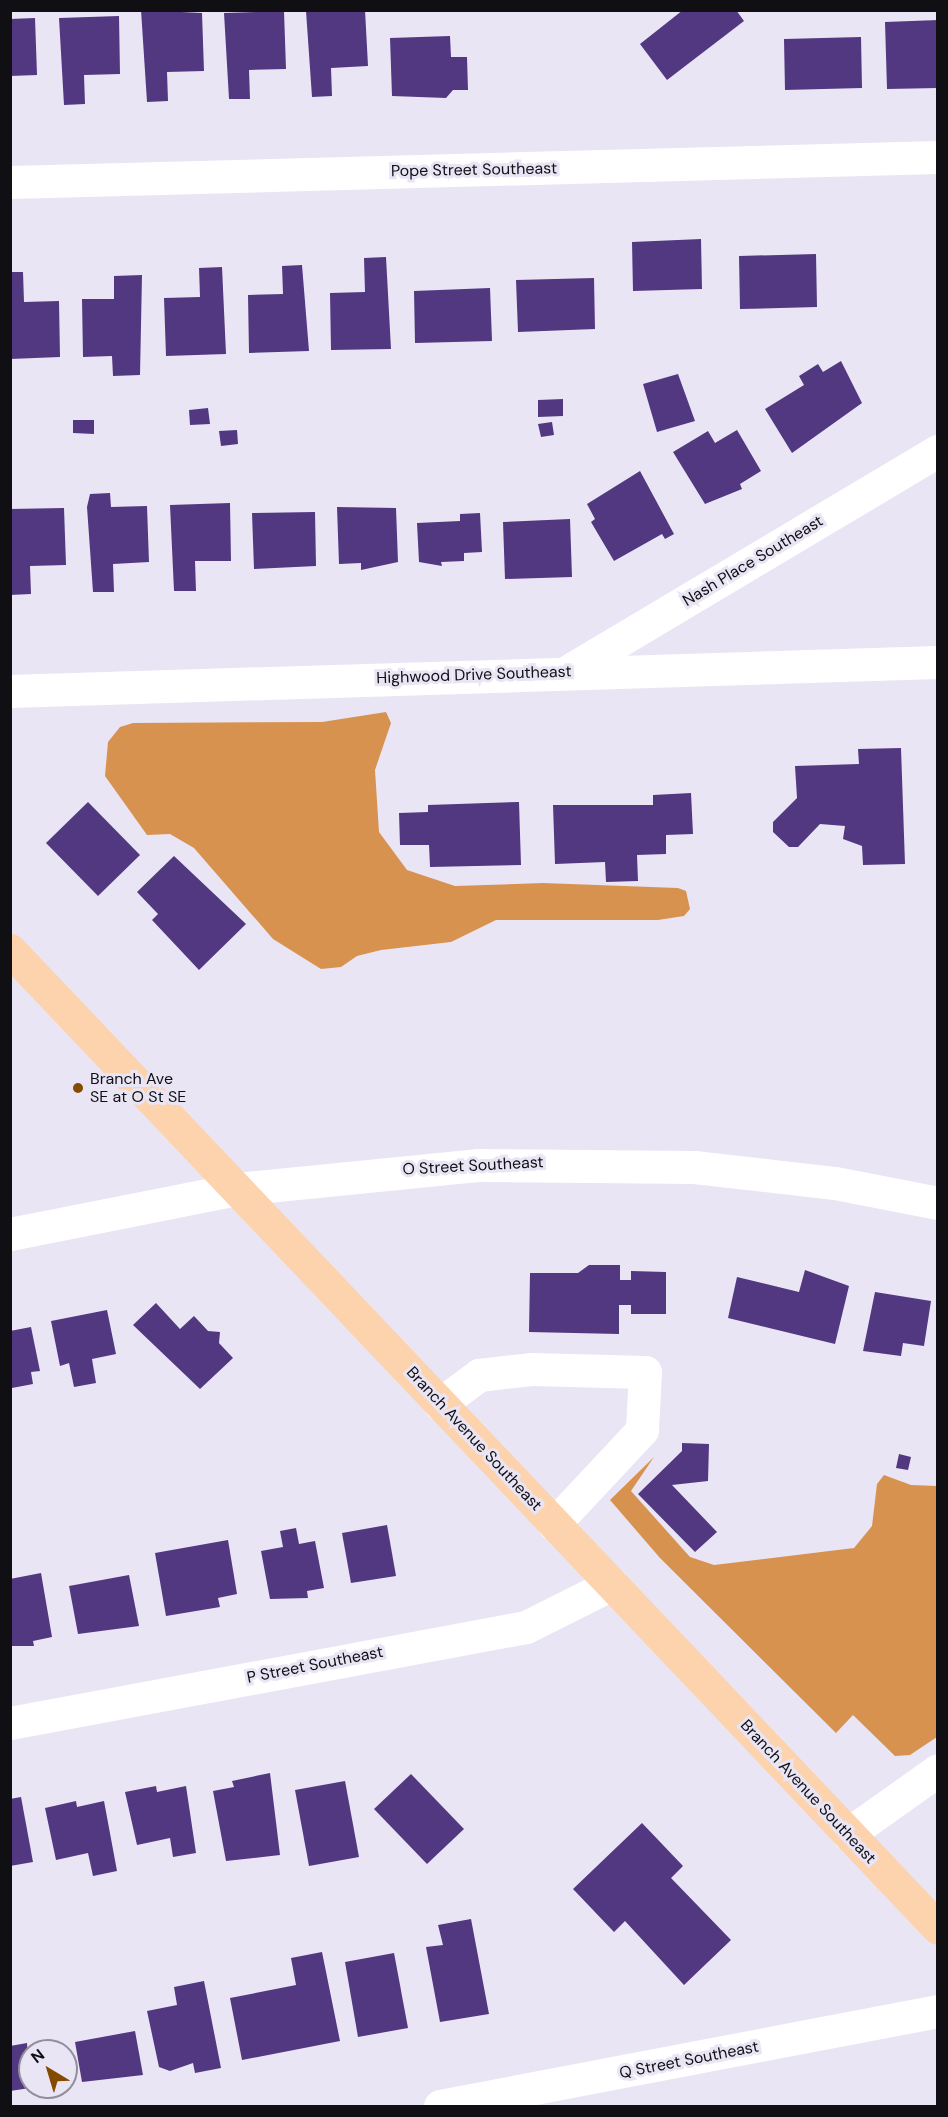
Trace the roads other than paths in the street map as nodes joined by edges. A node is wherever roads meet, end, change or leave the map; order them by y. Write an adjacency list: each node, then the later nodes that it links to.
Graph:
1 (938, 157): 2 (street, Pope Street Southeast)
2 (10, 182)
3 (938, 451): 5 (street, Nash Place Southeast)
4 (938, 662): 5 (street, Highwood Drive Southeast)
5 (569, 671): 6 (street, Highwood Drive Southeast)
6 (10, 691)
7 (10, 950): 8 (main road, Branch Avenue Southeast)
8 (237, 1189): 9 (street, O Street Southeast); 10 (street, O Street Southeast); 11 (main road, Branch Avenue Southeast)
9 (938, 1203)
10 (10, 1234)
11 (440, 1404): 12 (main road, Branch Avenue Southeast); 12 (street)
12 (554, 1524): 13 (main road, Branch Avenue Southeast)
13 (612, 1584): 14 (street, P Street Southeast); 16 (main road, Branch Avenue Southeast)
14 (10, 1723)
15 (938, 1770): 16 (street)
16 (848, 1834): 17 (main road, Branch Avenue Southeast)
17 (938, 1928)
18 (938, 2011): 19 (street, Q Street Southeast)
19 (440, 2106)

